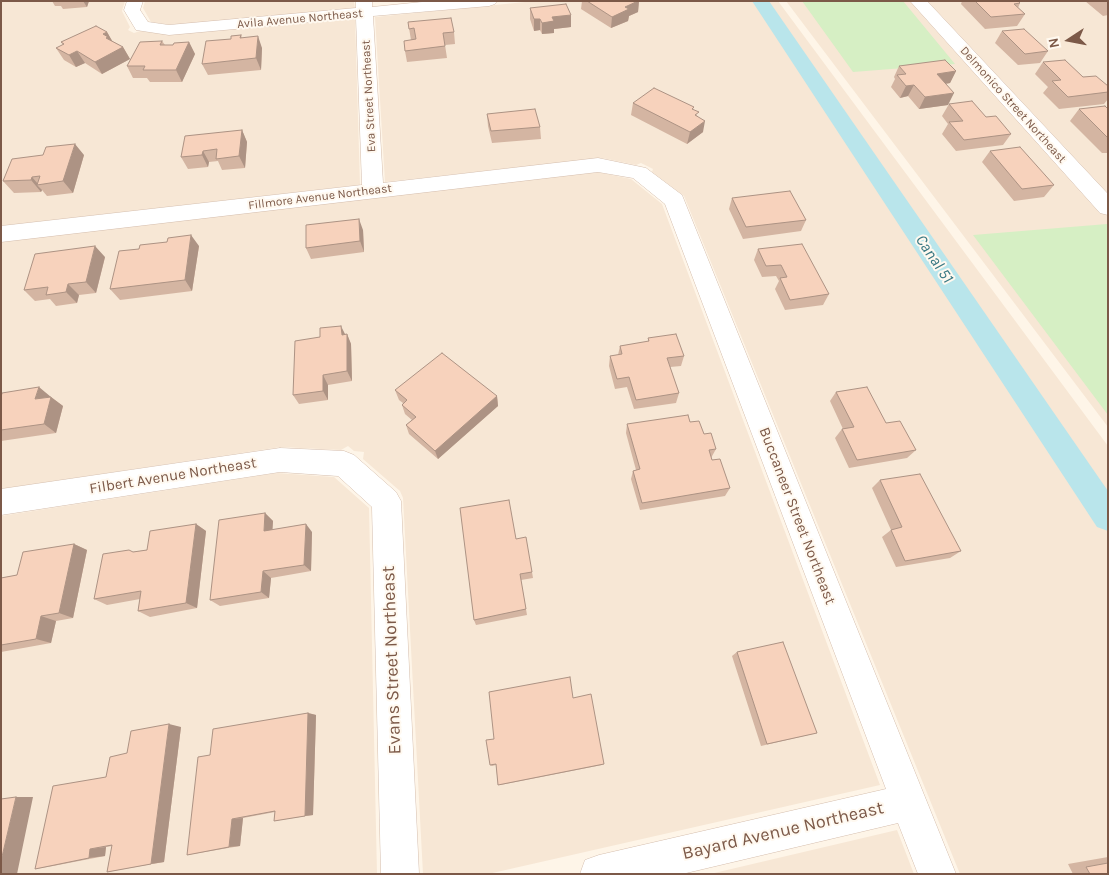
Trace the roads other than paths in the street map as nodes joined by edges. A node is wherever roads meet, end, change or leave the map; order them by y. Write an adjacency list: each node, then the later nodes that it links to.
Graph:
1 (135, 1): 4 (street, Avila Avenue Northeast)
2 (489, 1): 4 (street, Avila Avenue Northeast)
3 (918, 1): 7 (street, Delmonico Street Northeast)
4 (365, 7): 6 (street, Eva Street Northeast)
5 (639, 173): 6 (street, Fillmore Avenue Northeast); 11 (street, Buccaneer Street Northeast)
6 (373, 191): 8 (street, Fillmore Avenue Northeast)
7 (1108, 208)
8 (1, 234)
9 (344, 464): 10 (street, Filbert Avenue Northeast); 12 (street, Evans Street Northeast)
10 (1, 502)
11 (909, 802): 13 (street, Bayard Avenue Northeast); 14 (street, Buccaneer Street Northeast)
12 (400, 874)
13 (599, 874)
14 (937, 874)

